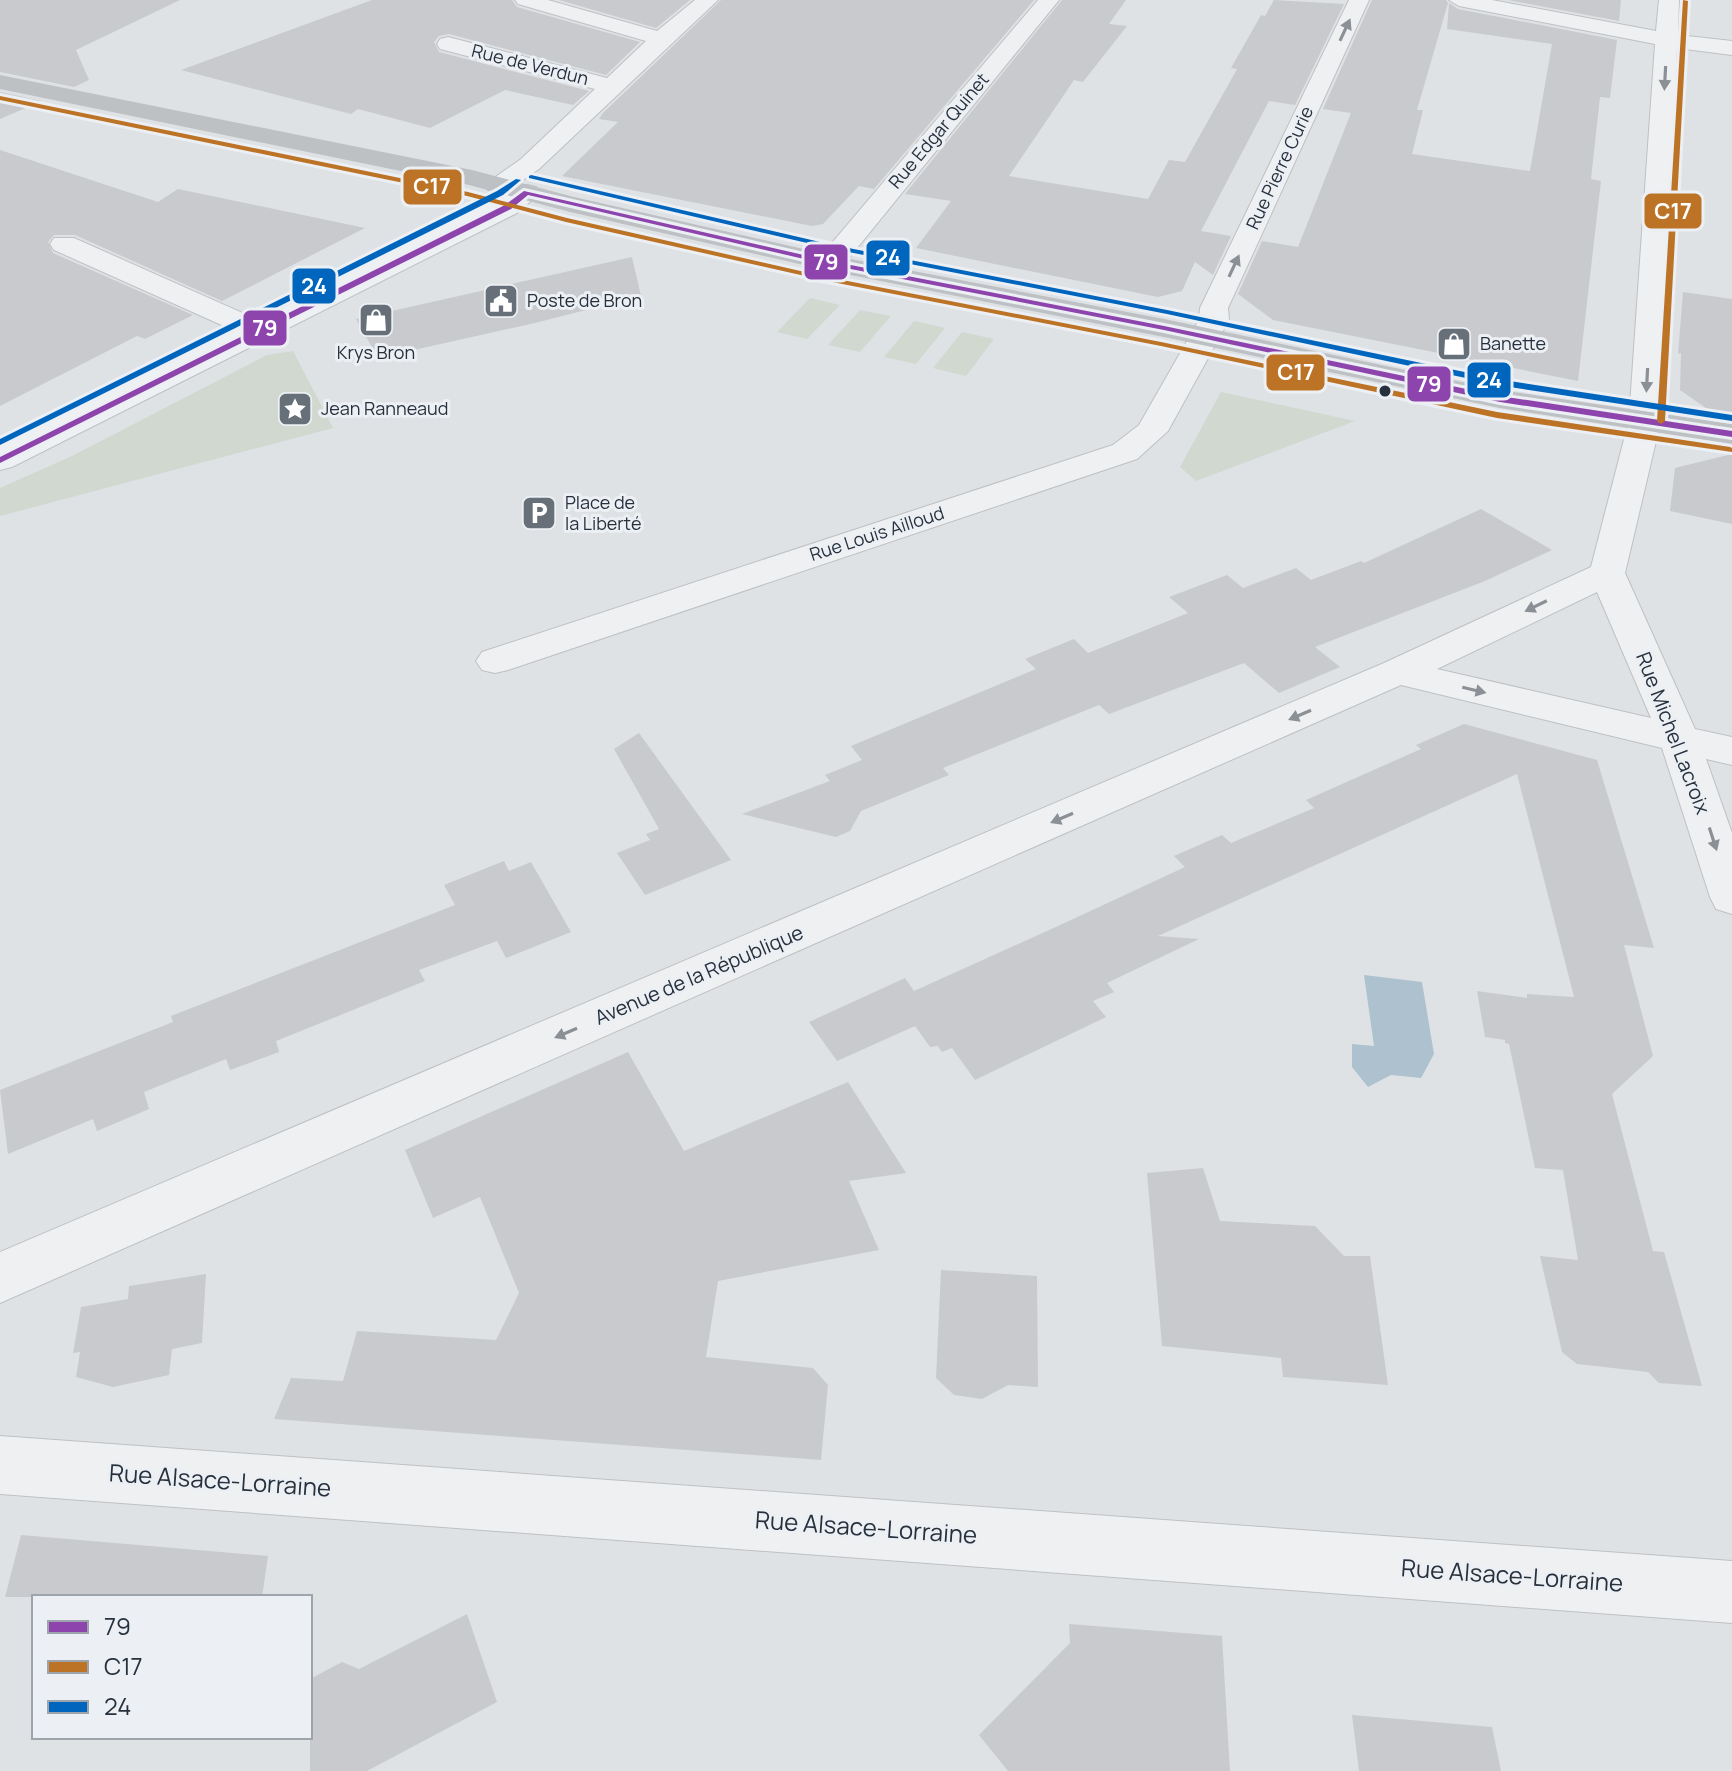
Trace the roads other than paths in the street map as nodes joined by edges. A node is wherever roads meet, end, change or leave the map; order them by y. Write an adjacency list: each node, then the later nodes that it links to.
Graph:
1 (525, 0): 7 (street)
2 (708, 0): 7 (street, Rue de Verdun)
3 (1049, 0): 16 (street, Rue Edgar Quinet)
4 (1359, 0): 18 (street, Rue Pierre Curie, one-way to 4)
5 (1459, 0): 8 (street)
6 (1669, 0): 8 (street)
7 (661, 39): 12 (street, Rue de Verdun)
8 (1667, 40): 10 (street); 19 (street, one-way to 19)
9 (448, 44): 12 (street, Rue de Verdun)
10 (1732, 48)
11 (0, 82): 13 (street)
12 (611, 86): 13 (street, Rue de Verdun)
13 (497, 185): 14 (street)
14 (527, 193): 16 (street); 17 (street)
15 (64, 244): 17 (street)
16 (830, 263): 18 (street)
17 (256, 330): 21 (street)
18 (1205, 337): 19 (street); 23 (street, Rue Louis Ailloud)
19 (1645, 420): 20 (street); 22 (street)
20 (1732, 434)
21 (0, 460)
22 (1607, 573): 24 (street, Avenue de la République, one-way to 24); 25 (street, Rue Michel Lacroix)
23 (495, 661)
24 (1398, 672): 25 (street, one-way to 25); 28 (street, Avenue de la République, one-way to 28)
25 (1679, 738): 26 (street); 27 (street, Rue Michel Lacroix, one-way to 27)
26 (1732, 751)
27 (1732, 897)
28 (0, 1278)
29 (0, 1465): 30 (street, Rue Alsace-Lorraine)
30 (1732, 1592)

